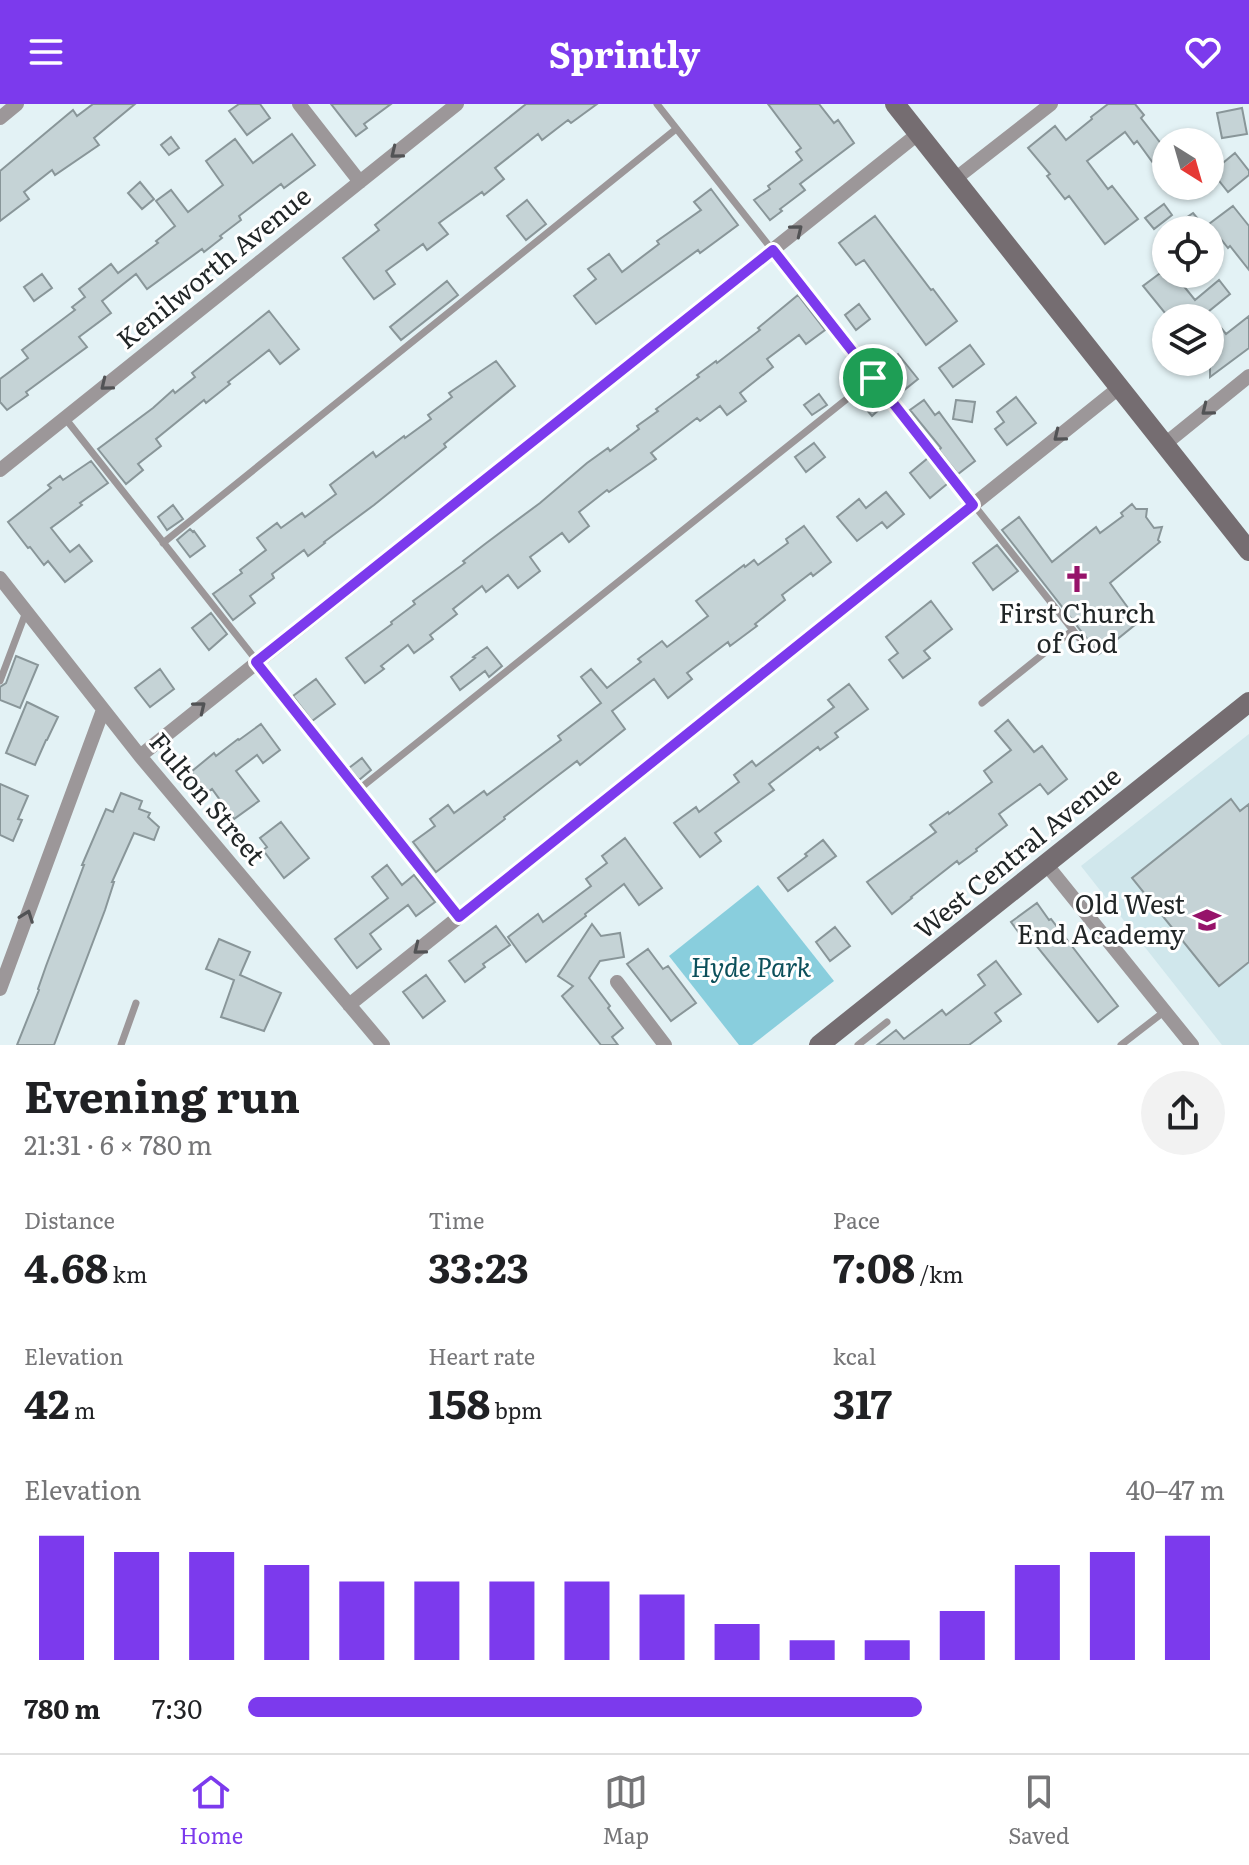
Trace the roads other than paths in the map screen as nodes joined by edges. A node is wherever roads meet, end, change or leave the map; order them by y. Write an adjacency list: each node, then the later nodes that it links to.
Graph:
1 (17, 104): 7 (street)
2 (299, 104): 11 (street)
3 (457, 104): 11 (street, Kenilworth Avenue, one-way to 11)
4 (657, 104): 8 (lane)
5 (895, 104): 9 (main road)
6 (1051, 104): 10 (street)
7 (0, 118)
8 (676, 129): 12 (lane); 20 (lane)
9 (919, 133): 10 (main road); 12 (street, one-way to 9)
10 (955, 179): 15 (main road)
11 (360, 182): 16 (street, Kenilworth Avenue, one-way to 16)
12 (773, 250): 14 (lane); 26 (street)
13 (1249, 376): 17 (street, one-way to 17)
14 (873, 378): 19 (lane); 32 (lane)
15 (1120, 387): 17 (main road); 19 (street, one-way to 19)
16 (65, 418): 18 (street, Kenilworth Avenue); 20 (lane)
17 (1165, 444): 21 (main road)
18 (0, 470)
19 (973, 505): 24 (lane); 34 (street)
20 (163, 543): 26 (lane)
21 (1247, 546)
22 (0, 578): 23 (street, Fulton Street)
23 (26, 612): 27 (lane); 30 (street, Fulton Street)
24 (1073, 630): 25 (lane); 29 (lane)
25 (1083, 643)
26 (256, 662): 31 (street, one-way to 26); 32 (lane)
27 (0, 681)
28 (1249, 702): 33 (main road, West Central Avenue)
29 (982, 703)
30 (103, 710): 31 (street, Fulton Street); 36 (street, one-way to 30)
31 (140, 756): 38 (street, Fulton Street)
32 (358, 790): 34 (lane)
33 (1046, 864): 39 (street); 44 (main road, West Central Avenue)
34 (459, 917): 38 (street, one-way to 38)
35 (617, 982): 43 (street)
36 (0, 989)
37 (136, 1003): 41 (lane)
38 (349, 1005): 42 (street, Fulton Street)
39 (1165, 1011): 46 (lane); 47 (street)
40 (887, 1022): 45 (lane)
41 (121, 1045)
42 (383, 1045)
43 (665, 1045)
44 (819, 1045)
45 (858, 1045)
46 (1121, 1045)
47 (1192, 1045)

